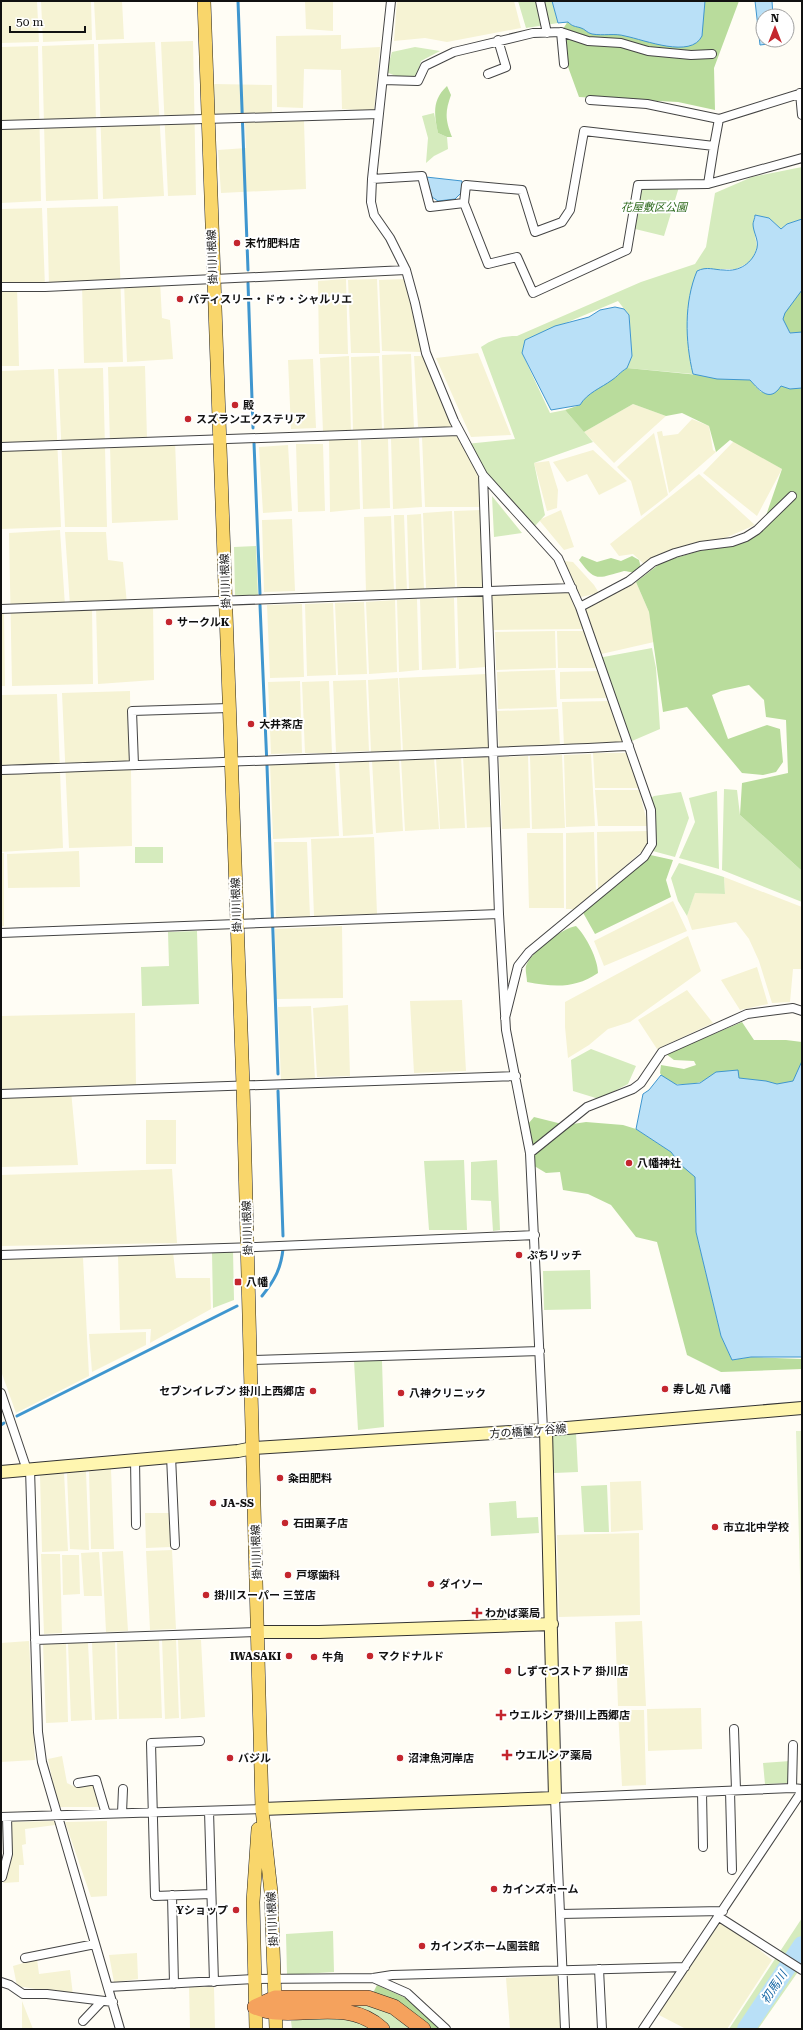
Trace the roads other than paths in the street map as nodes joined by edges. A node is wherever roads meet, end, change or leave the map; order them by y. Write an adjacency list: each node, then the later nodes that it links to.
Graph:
1 (204, 1): 15 (main road, 掛川川根線)
2 (391, 1): 10 (street)
3 (540, 1): 5 (street)
4 (561, 32): 5 (street); 7 (street); 8 (street)
5 (548, 33): 6 (street)
6 (498, 40): 9 (street); 10 (street)
7 (712, 54)
8 (564, 64)
9 (488, 74)
10 (382, 80): 13 (street)
11 (801, 93): 14 (street); 16 (street)
12 (590, 100): 16 (street)
13 (379, 114): 15 (street); 20 (street)
14 (802, 115)
15 (207, 118): 17 (street); 24 (main road, 掛川川根線)
16 (719, 119): 18 (street)
17 (1, 125)
18 (714, 146): 21 (street); 22 (street)
19 (802, 158): 21 (street)
20 (372, 179): 22 (street); 23 (street)
21 (708, 184): 22 (street)
22 (464, 203)
23 (406, 270): 24 (street); 26 (street)
24 (213, 278): 25 (street); 27 (main road, 掛川川根線)
25 (1, 287)
26 (459, 431): 27 (street); 29 (street)
27 (219, 439): 28 (street); 33 (main road, 掛川川根線)
28 (1, 447)
29 (482, 475): 31 (street); 32 (street)
30 (792, 496): 34 (street)
31 (572, 588): 32 (street); 34 (street)
32 (486, 591): 33 (street); 38 (street)
33 (225, 601): 35 (street); 36 (main road, 掛川川根線)
34 (580, 607): 37 (street)
35 (1, 609)
36 (229, 708): 39 (main road, 掛川川根線); 40 (street)
37 (629, 746): 38 (street); 46 (street)
38 (492, 752): 39 (street); 42 (street)
39 (231, 761): 40 (street); 43 (main road, 掛川川根線)
40 (134, 765): 41 (street)
41 (1, 770)
42 (499, 914): 43 (street); 46 (street)
43 (236, 924): 44 (street); 48 (main road, 掛川川根線)
44 (1, 933)
45 (802, 1011): 50 (street)
46 (506, 1018): 47 (street)
47 (516, 1076): 48 (street); 50 (street)
48 (243, 1086): 49 (street); 52 (main road, 掛川川根線)
49 (1, 1094)
50 (530, 1153): 51 (street)
51 (535, 1235): 52 (street); 54 (street)
52 (248, 1247): 53 (street); 55 (main road, 掛川川根線)
53 (1, 1254)
54 (540, 1351): 55 (street); 59 (street)
55 (251, 1360): 60 (main road, 掛川川根線)
56 (1, 1393): 58 (street)
57 (802, 1408): 59 (street, 方の橋薗ケ谷線)
58 (4, 1412): 63 (street)
59 (544, 1430): 60 (street, 方の橋薗ケ谷線); 67 (street)
60 (253, 1448): 61 (street, 方の橋薗ケ谷線); 68 (main road, 掛川川根線)
61 (171, 1456): 62 (street, 方の橋薗ケ谷線); 66 (street)
62 (135, 1459): 63 (street, 方の橋薗ケ谷線); 65 (street)
63 (29, 1469): 64 (street, 方の橋薗ケ谷線); 69 (street)
64 (1, 1472)
65 (136, 1525)
66 (175, 1545)
67 (552, 1624): 68 (street); 79 (street)
68 (258, 1632): 69 (street); 80 (main road, 掛川川根線)
69 (35, 1640): 85 (street)
70 (734, 1729): 76 (street)
71 (200, 1742): 83 (street)
72 (793, 1746): 74 (street)
73 (78, 1783): 84 (street)
74 (792, 1788): 76 (street); 77 (street)
75 (123, 1789): 82 (street)
76 (733, 1790): 78 (street); 88 (street)
77 (802, 1790): 93 (street)
78 (702, 1792): 79 (street); 87 (street)
79 (555, 1798): 80 (street); 92 (street)
80 (262, 1809): 81 (street); 101 (main road, 掛川川根線); 102 (main road, 掛川川根線)
81 (209, 1811): 83 (street); 90 (street)
82 (122, 1813): 83 (street); 84 (street)
83 (153, 1813): 91 (street)
84 (106, 1814): 85 (street)
85 (56, 1815): 86 (street); 94 (street)
86 (4, 1817): 89 (street)
87 (704, 1846)
88 (732, 1870)
89 (2, 1877)
90 (211, 1894): 91 (street); 104 (street)
91 (172, 1895): 105 (street)
92 (560, 1914): 93 (street); 97 (street)
93 (721, 1914): 96 (street); 99 (street)
94 (95, 1944): 95 (street); 106 (street)
95 (26, 1958)
96 (685, 1967): 98 (street); 120 (street)
97 (563, 1969): 98 (street); 100 (street); 118 (street)
98 (599, 1969): 119 (street)
99 (800, 1969)
100 (374, 1978): 102 (street); 117 (street)
101 (254, 1979): 102 (street); 104 (street); 110 (main road, 掛川川根線)
102 (274, 1979): 109 (main road, 掛川川根線)
103 (1, 1982): 107 (street)
104 (214, 1982): 105 (street)
105 (174, 1984): 106 (street)
106 (108, 1987): 108 (street)
107 (102, 2001): 108 (street); 111 (street)
108 (113, 2002): 112 (street)
109 (275, 2005): 110 (highway); 114 (main road, 掛川川根線); 115 (highway); 116 (highway)
110 (255, 2007): 113 (main road, 掛川川根線)
111 (83, 2021)
112 (120, 2029)
113 (256, 2029)
114 (276, 2029)
115 (382, 2029)
116 (423, 2029)
117 (446, 2029)
118 (565, 2029)
119 (602, 2029)
120 (643, 2029)

